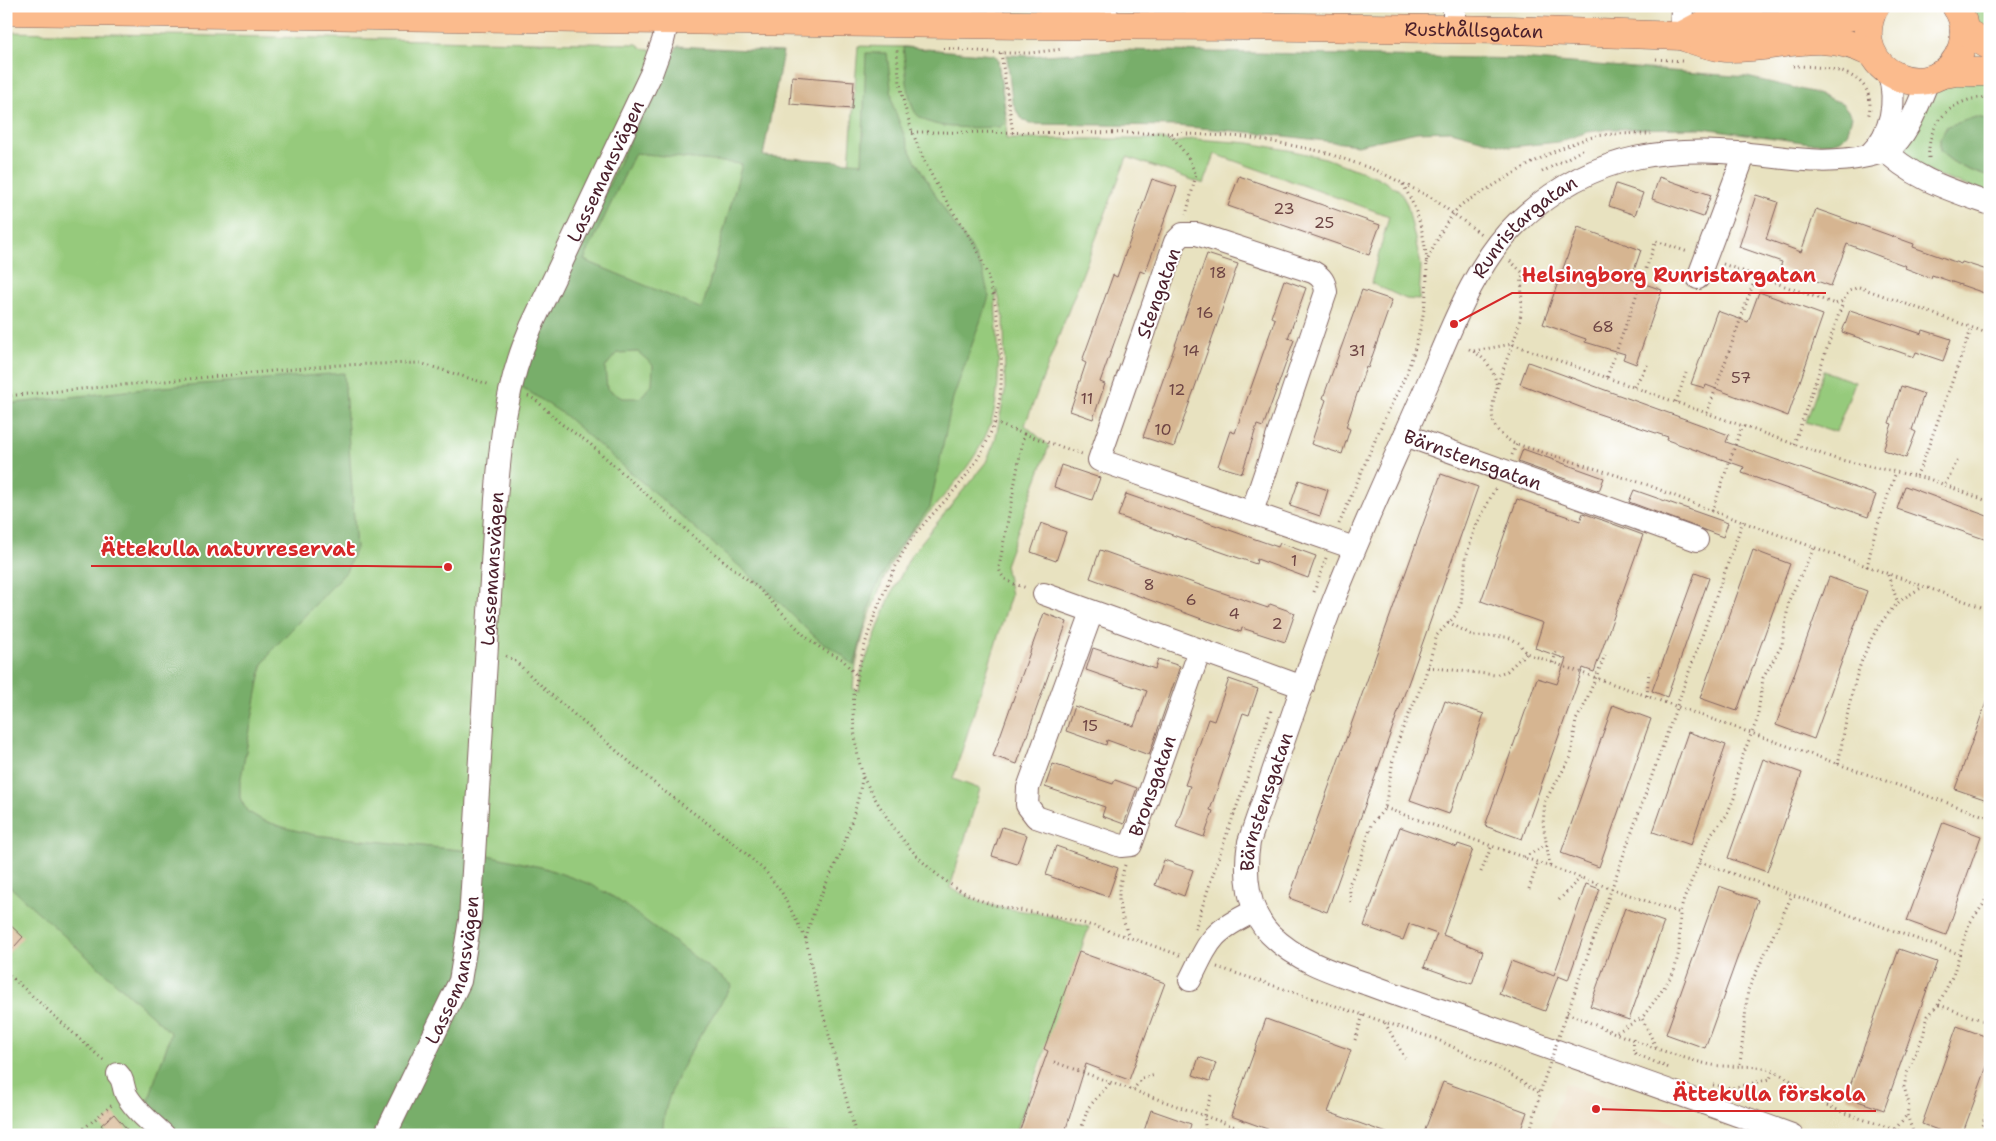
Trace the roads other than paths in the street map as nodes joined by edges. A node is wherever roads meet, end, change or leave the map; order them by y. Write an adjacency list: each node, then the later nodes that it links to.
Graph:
1 (1682, 6): 9 (street)
2 (1875, 6): 9 (main road, Rusthållsgatan); 10 (main road)
3 (6, 11): 5 (main road, Rusthållsgatan)
4 (1959, 13): 8 (main road); 12 (main road)
5 (679, 15): 6 (main road, Rusthållsgatan); 30 (street, Lassemansvägen)
6 (1106, 16): 7 (main road, Rusthållsgatan)
7 (1454, 18): 9 (main road, Rusthållsgatan)
8 (1990, 46)
9 (1683, 49): 10 (main road, Rusthållsgatan)
10 (1872, 53): 13 (main road)
11 (1990, 72): 12 (main road)
12 (1940, 73): 13 (main road); 14 (street)
13 (1890, 74): 14 (street)
14 (1877, 151): 15 (street, Runristargatan); 16 (street)
15 (1745, 153): 17 (street); 18 (street, Runristargatan)
16 (1990, 204)
17 (1701, 268)
18 (1405, 435): 20 (street, Bärnstensgatan); 21 (street, Bärnstensgatan)
19 (1252, 512): 19 (street, Stengatan); 21 (street)
20 (1697, 540)
21 (1354, 548): 25 (street, Bärnstensgatan)
22 (1044, 594): 23 (street)
23 (1092, 612): 24 (street); 24 (street, Bronsgatan)
24 (1200, 650): 25 (street)
25 (1303, 687): 26 (street, Bärnstensgatan)
26 (1255, 911): 27 (street); 31 (street, Bärnstensgatan)
27 (1195, 971)
28 (122, 1083): 29 (street)
29 (164, 1135)
30 (385, 1135)
31 (1792, 1135)

